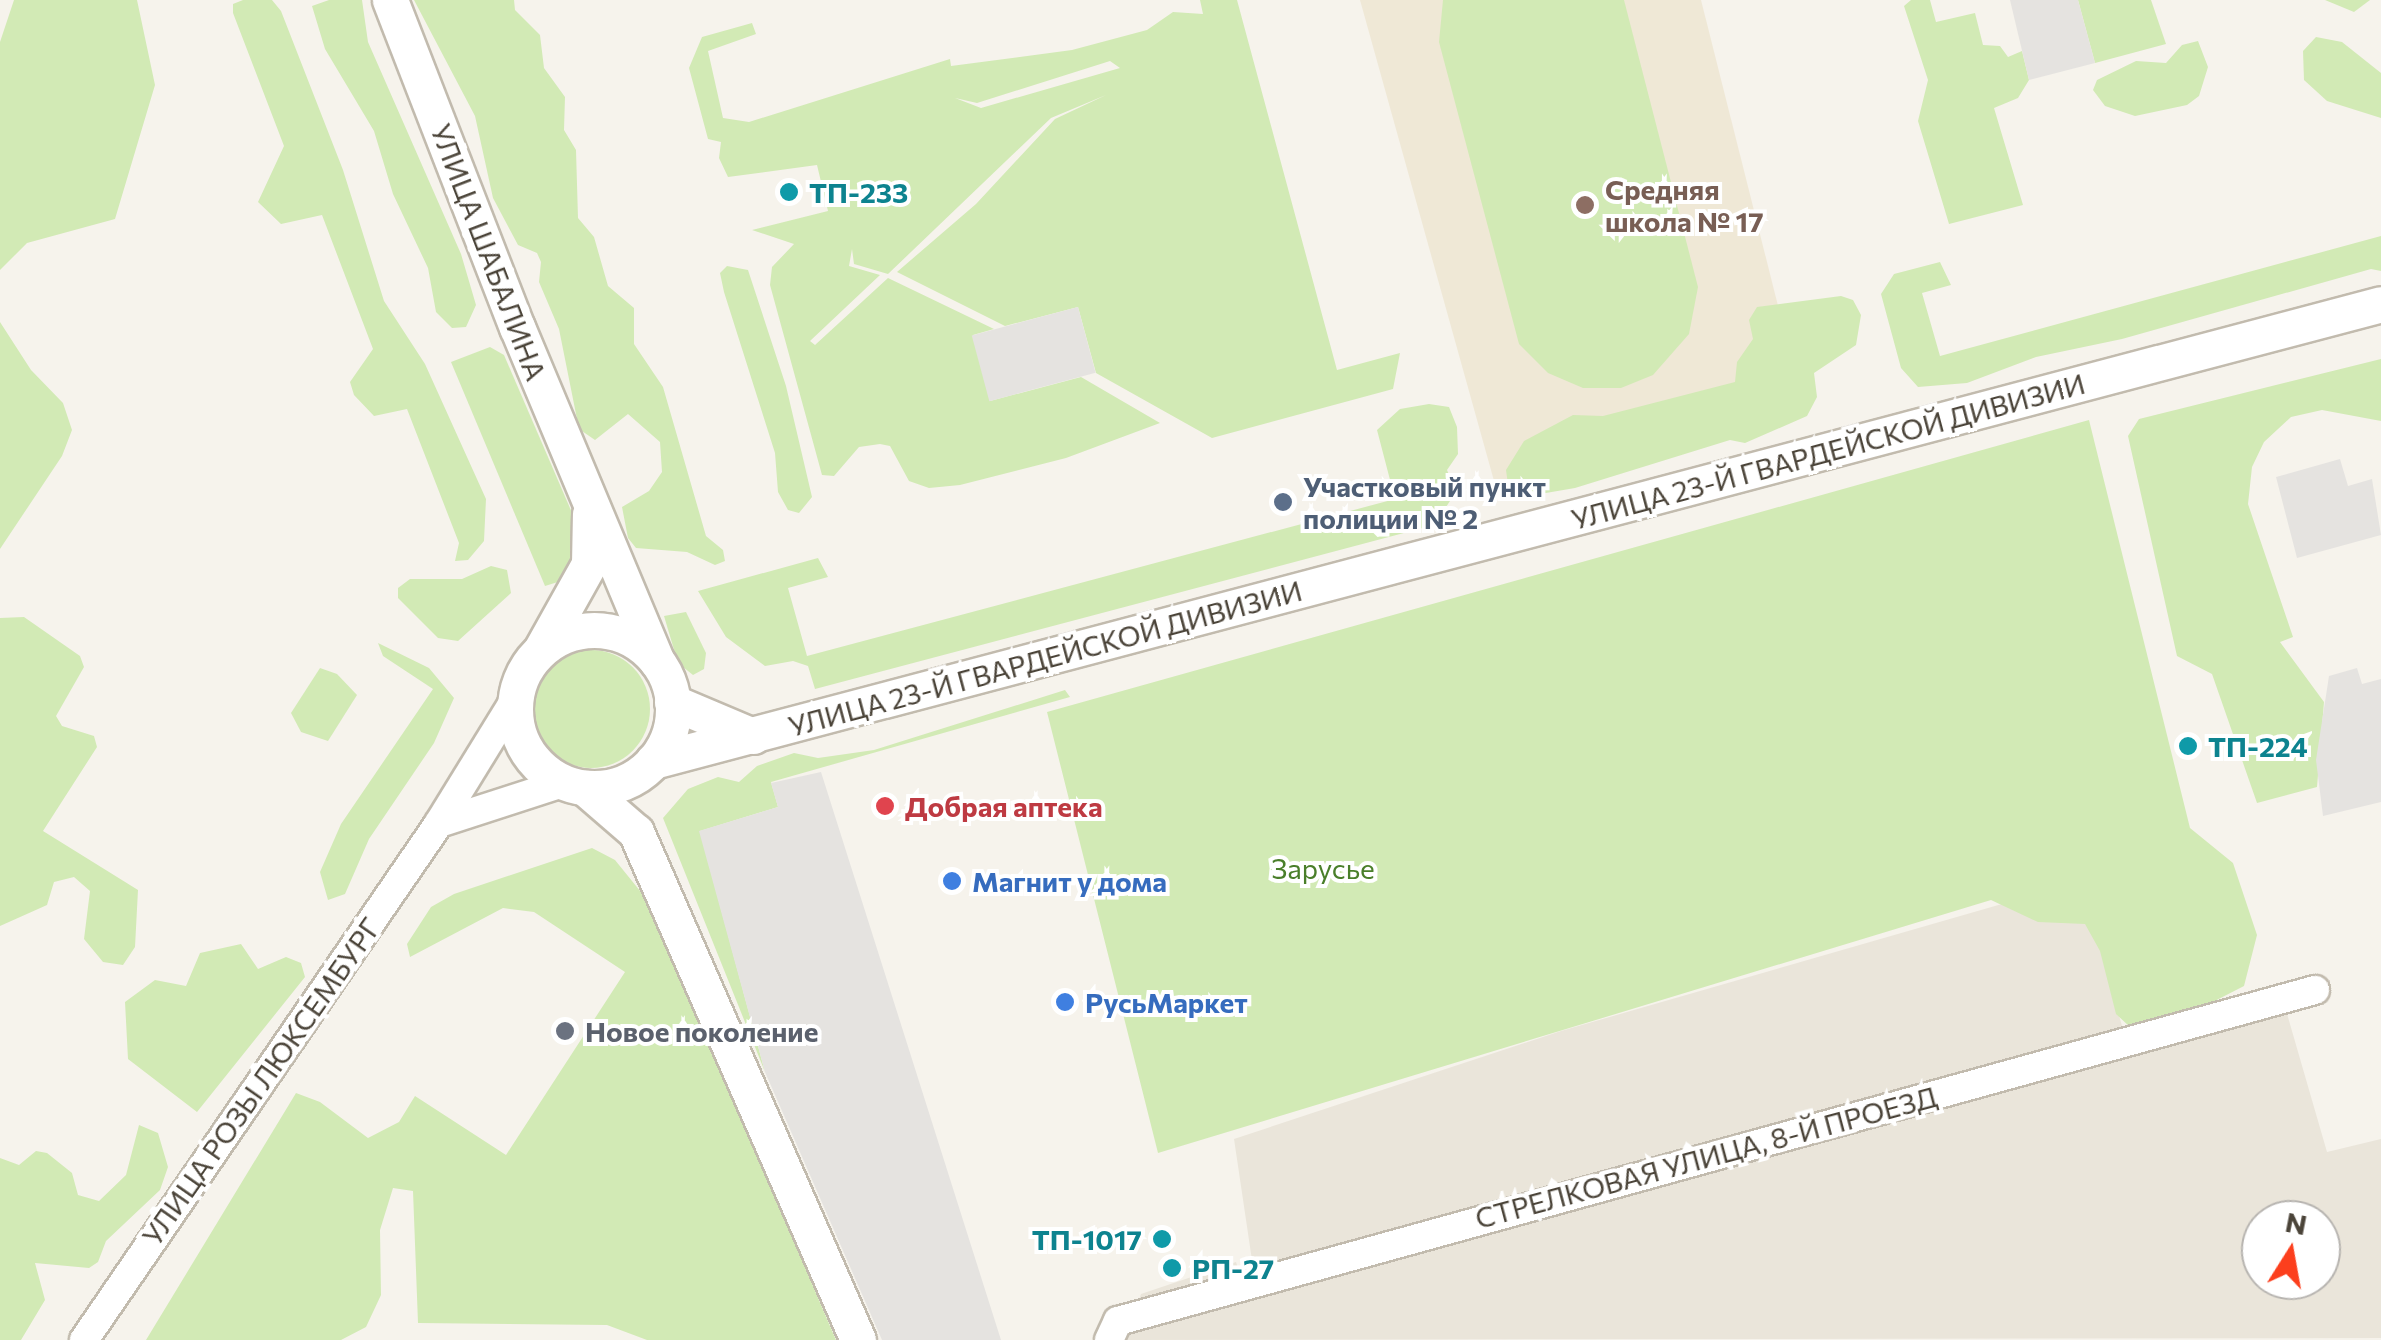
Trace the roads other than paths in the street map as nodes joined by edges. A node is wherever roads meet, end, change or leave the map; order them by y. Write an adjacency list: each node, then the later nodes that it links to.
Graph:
1 (390, 0): 3 (street, УЛИЦА ШАБАЛИНА)
2 (2381, 304): 8 (street, УЛИЦА 23-Й ГВАРДЕЙСКОЙ ДИВИЗИИ)
3 (590, 504): 4 (street); 5 (street, УЛИЦА ШАБАЛИНА)
4 (542, 648): 5 (street); 6 (street)
5 (657, 662): 7 (street)
6 (514, 701): 10 (street); 11 (street, УЛИЦА РОЗЫ ЛЮКСЕМБУРГ)
7 (672, 702): 8 (street); 9 (street)
8 (753, 736): 9 (street, УЛИЦА 23-Й ГВАРДЕЙСКОЙ ДИВИЗИИ)
9 (648, 766): 10 (street); 12 (street)
10 (574, 786): 11 (street); 12 (street)
11 (440, 823): 14 (street, УЛИЦА РОЗЫ ЛЮКСЕМБУРГ)
12 (636, 832): 15 (street)
13 (2315, 990): 16 (street, СТРЕЛКОВАЯ УЛИЦА, 8-Й ПРОЕЗД)
14 (84, 1340)
15 (858, 1340)
16 (1108, 1340)

